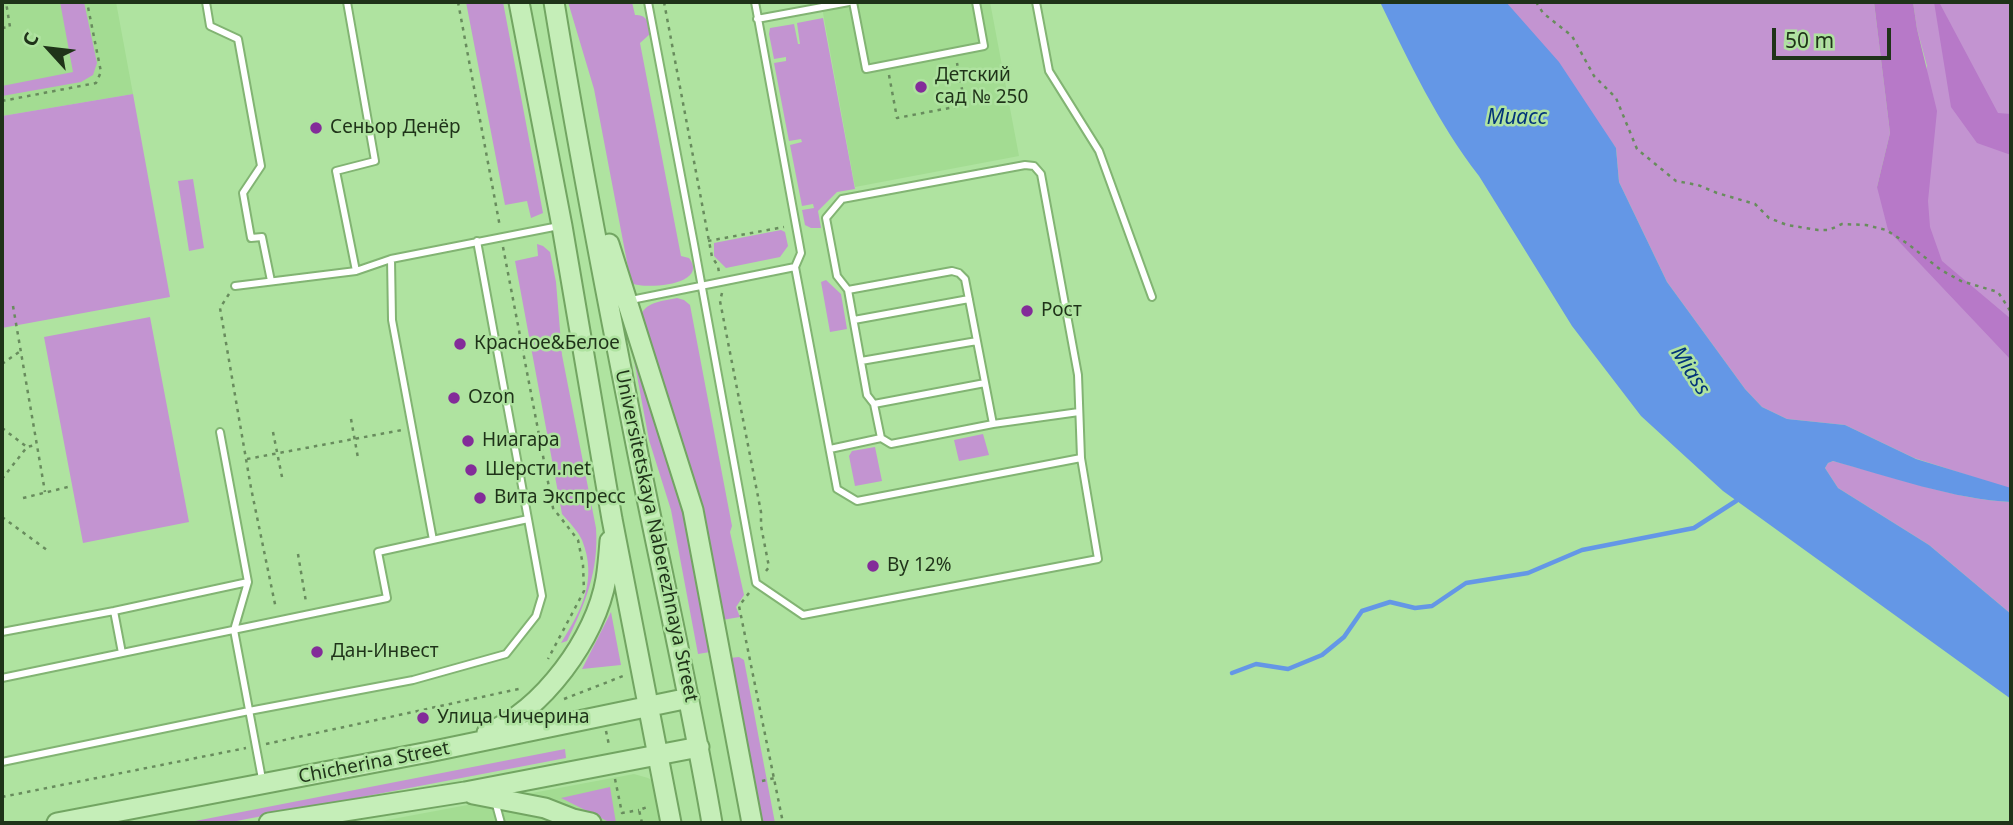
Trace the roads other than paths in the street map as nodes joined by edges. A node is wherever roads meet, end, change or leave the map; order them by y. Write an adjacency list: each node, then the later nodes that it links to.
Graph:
1 (206, 2): 17 (lane)
2 (347, 2): 16 (lane)
3 (519, 2): 12 (main road, Universitetskaya Naberezhnaya Street)
4 (554, 2): 11 (main road, Universitetskaya Naberezhnaya Street)
5 (648, 2): 18 (lane)
6 (755, 2): 10 (lane)
7 (851, 2): 8 (lane); 10 (lane)
8 (976, 2)
9 (1036, 2): 21 (lane)
10 (757, 19): 15 (lane)
11 (571, 103): 23 (main road); 44 (main road, Universitetskaya Naberezhnaya Street)
12 (562, 226): 13 (lane); 36 (main road, Universitetskaya Naberezhnaya Street)
13 (477, 241): 14 (lane); 35 (lane)
14 (391, 258): 16 (lane); 37 (lane)
15 (795, 267): 18 (lane); 33 (lane)
16 (356, 271): 17 (lane)
17 (271, 281): 19 (lane)
18 (701, 285): 23 (lane); 34 (lane)
19 (235, 286)
20 (848, 290): 22 (lane); 24 (lane); 29 (lane)
21 (1152, 297)
22 (969, 299): 24 (lane); 25 (lane)
23 (625, 301): 61 (main road)
24 (854, 320): 26 (lane)
25 (976, 341): 26 (lane); 27 (lane)
26 (861, 361): 28 (lane)
27 (985, 383): 28 (lane); 30 (lane)
28 (874, 404): 32 (lane)
29 (1079, 412): 30 (lane); 34 (lane)
30 (993, 424): 32 (lane)
31 (220, 432): 38 (lane)
32 (881, 438): 33 (lane)
33 (830, 449): 34 (lane)
34 (1081, 458)
35 (528, 519): 37 (lane); 46 (lane)
36 (612, 519): 45 (main road, Universitetskaya Naberezhnaya Street); 47 (main road)
37 (433, 540): 40 (lane)
38 (247, 582): 39 (lane); 40 (lane)
39 (114, 611): 41 (lane); 42 (lane)
40 (234, 630): 42 (lane); 46 (lane)
41 (2, 632)
42 (122, 653): 43 (lane)
43 (2, 678)
44 (689, 698): 45 (main road, Chicherina Street); 48 (main road, Universitetskaya Naberezhnaya Street)
45 (648, 706): 47 (main road, Chicherina Street); 49 (main road, Universitetskaya Naberezhnaya Street)
46 (249, 711): 50 (lane); 51 (lane)
47 (452, 747): 51 (main road, Chicherina Street)
48 (699, 747): 49 (main road); 60 (main road, Universitetskaya Naberezhnaya Street)
49 (657, 754): 52 (main road); 59 (main road, Universitetskaya Naberezhnaya Street)
50 (2, 762)
51 (263, 785): 55 (main road, Chicherina Street)
52 (465, 792): 53 (main road); 54 (main road)
53 (495, 798): 57 (lane); 58 (main road)
54 (328, 819): 56 (main road)
55 (57, 823)
56 (269, 823)
57 (501, 823)
58 (591, 823)
59 (671, 823)
60 (712, 823)
61 (752, 823)

